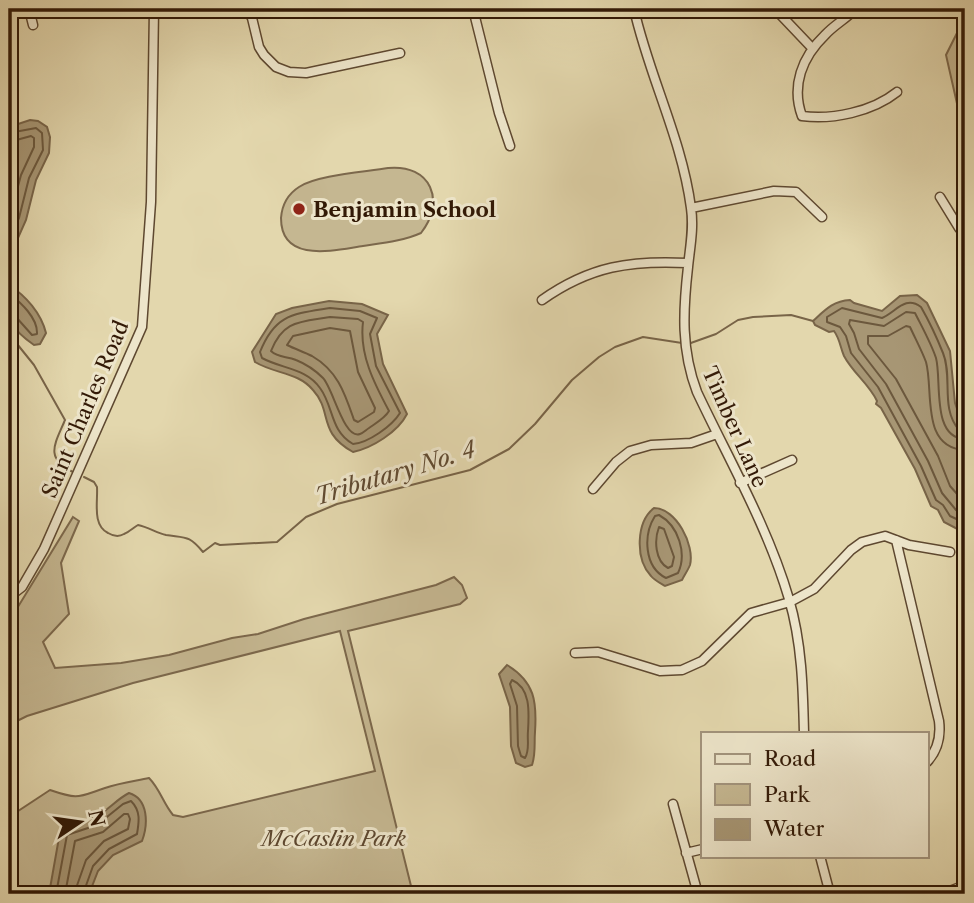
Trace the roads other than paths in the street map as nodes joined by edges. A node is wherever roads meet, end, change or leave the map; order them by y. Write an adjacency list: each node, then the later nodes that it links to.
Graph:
1 (29, 9): 8 (street)
2 (154, 9): 25 (street, Saint Charles Road)
3 (247, 9): 10 (street)
4 (473, 9): 12 (street)
5 (634, 9): 14 (street, Timber Lane)
6 (775, 9): 9 (street)
7 (855, 9): 9 (street)
8 (33, 25)
9 (813, 49): 11 (street)
10 (400, 53)
11 (897, 92)
12 (510, 146)
13 (940, 197): 16 (street)
14 (691, 208): 15 (street); 17 (street, Timber Lane)
15 (822, 217)
16 (965, 235)
17 (688, 263): 18 (street); 19 (street, Timber Lane)
18 (542, 300)
19 (717, 434): 21 (street, Timber Lane); 22 (street)
20 (792, 460): 21 (street)
21 (740, 483): 26 (street, Timber Lane)
22 (593, 489)
23 (896, 540): 24 (street); 26 (street); 29 (street)
24 (950, 552)
25 (9, 597)
26 (790, 602): 27 (street); 28 (street, Timber Lane)
27 (575, 653)
28 (804, 732)
29 (928, 761)
30 (673, 804): 32 (street)
31 (701, 849): 32 (street)
32 (686, 853): 35 (street)
33 (821, 858): 36 (street)
34 (965, 885): 37 (street)
35 (698, 894)
36 (830, 894)
37 (942, 894)

